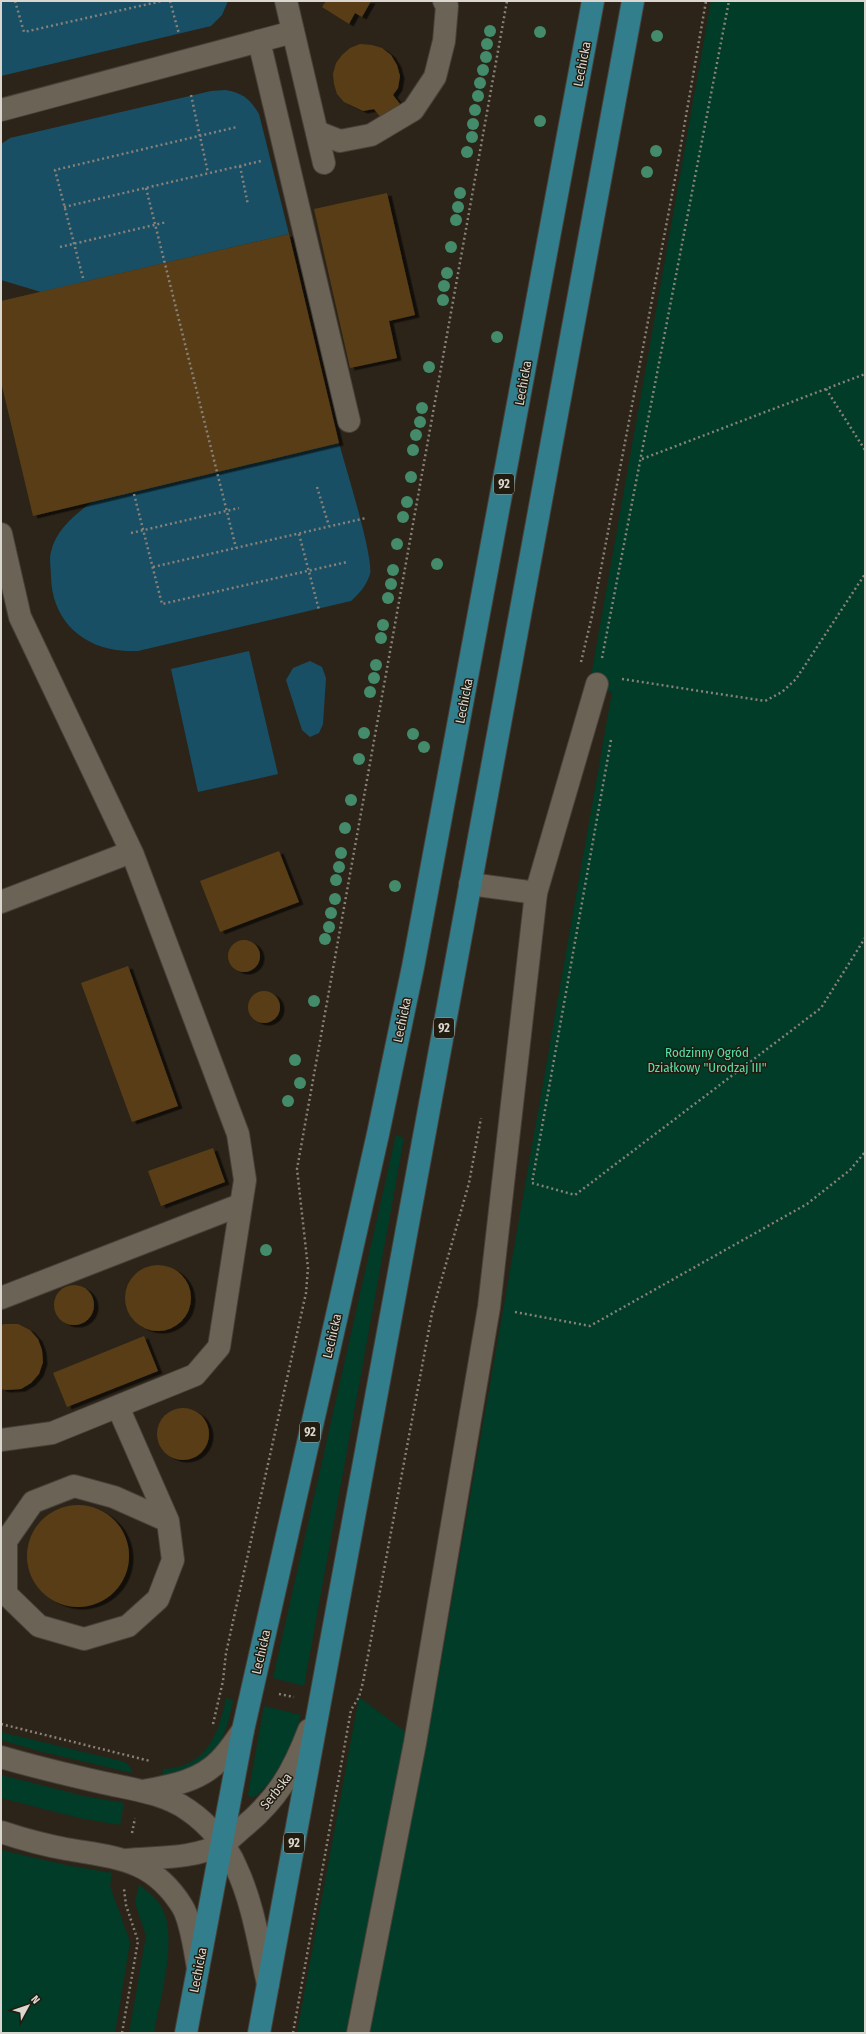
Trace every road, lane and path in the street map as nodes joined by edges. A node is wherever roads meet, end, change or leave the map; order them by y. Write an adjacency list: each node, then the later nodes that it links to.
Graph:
1 (15, 1): 2 (path)
2 (162, 1)
3 (170, 1): 11 (path)
4 (286, 1): 10 (street)
5 (444, 1): 16 (street)
6 (507, 1): 70 (path)
7 (593, 1): 71 (main road, Lechicka / 92)
8 (633, 1): 55 (main road, 92)
9 (728, 1): 34 (path)
10 (293, 32): 12 (street); 16 (street)
11 (180, 38)
12 (259, 41): 14 (street); 32 (street)
13 (191, 95): 17 (path)
14 (1, 110)
15 (237, 127): 17 (path)
16 (317, 132): 19 (street)
17 (200, 135): 21 (path); 24 (path)
18 (268, 159): 20 (path)
19 (324, 163)
20 (240, 166): 21 (path); 23 (path)
21 (208, 173): 22 (path)
22 (146, 188): 24 (path); 26 (path)
23 (248, 204)
24 (64, 207): 27 (path)
25 (167, 222): 26 (path)
26 (156, 225): 27 (path); 38 (path)
27 (74, 244): 28 (path); 29 (path)
28 (60, 247)
29 (83, 278)
30 (865, 374): 31 (path)
31 (826, 389): 33 (path); 34 (path)
32 (349, 421)
33 (865, 450)
34 (642, 459): 51 (path)
35 (317, 487): 40 (path)
36 (134, 494): 41 (path)
37 (239, 508): 38 (path)
38 (227, 511): 41 (path); 45 (path)
39 (366, 518): 40 (path)
40 (329, 527): 44 (path)
41 (143, 529): 42 (path); 47 (path)
42 (131, 533)
43 (1, 534): 54 (street)
44 (299, 534): 45 (path); 48 (path)
45 (236, 548): 47 (path)
46 (347, 562): 48 (path)
47 (153, 567): 48 (path)
48 (309, 571): 50 (path)
49 (865, 574): 52 (path)
50 (319, 610)
51 (597, 684): 56 (street)
52 (620, 687)
53 (612, 733): 58 (path)
54 (131, 852): 57 (street); 60 (street)
55 (470, 884): 56 (street); 67 (main road, 92)
56 (536, 893): 62 (street)
57 (1, 902)
58 (865, 938)
59 (865, 1152): 62 (path)
60 (240, 1205): 61 (street); 63 (street)
61 (1, 1298)
62 (489, 1307): 85 (street)
63 (118, 1407): 64 (street); 65 (street)
64 (1, 1440)
65 (168, 1520): 66 (street); 66 (street)
66 (4, 1590)
67 (319, 1703): 76 (street, Serbska); 80 (main road, 92)
68 (351, 1710): 84 (path)
69 (1, 1724): 73 (path)
70 (212, 1729)
71 (243, 1730): 74 (street); 76 (main road, Lechicka / 92)
72 (1, 1757): 74 (street)
73 (153, 1761)
74 (140, 1792): 76 (street)
75 (1, 1832): 77 (street, Serbska)
76 (222, 1844): 77 (street, Serbska); 79 (main road, Lechicka / 92); 80 (street)
77 (126, 1860): 79 (street, Serbska)
78 (124, 1886): 81 (path)
79 (198, 1968): 82 (main road, Lechicka / 92)
80 (268, 1984): 83 (main road, 92)
81 (122, 2033)
82 (186, 2033)
83 (259, 2033)
84 (293, 2033)
85 (358, 2033)

